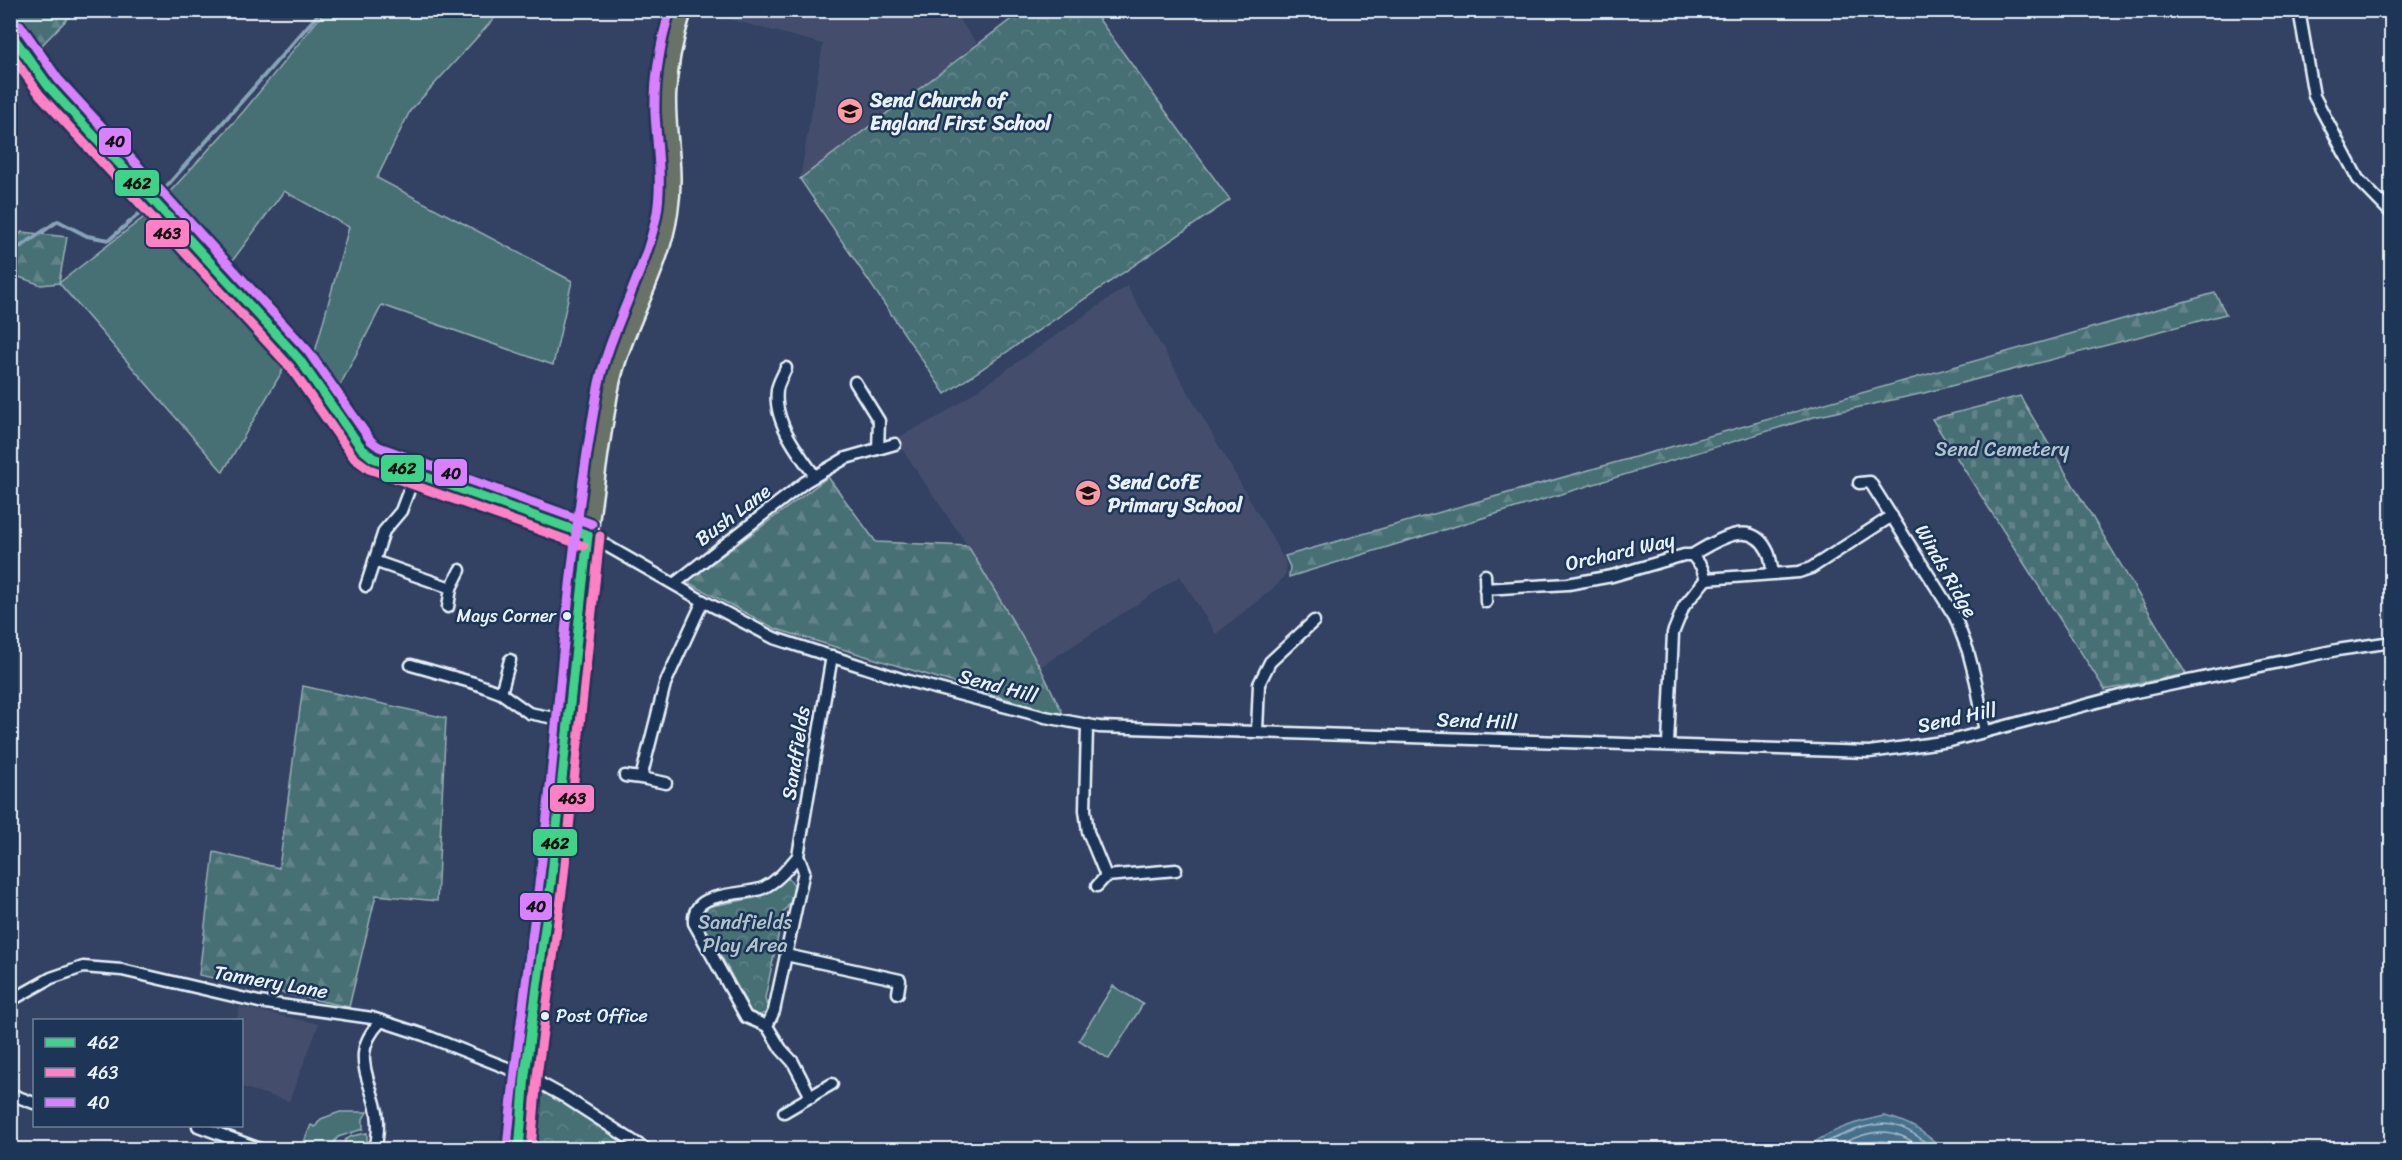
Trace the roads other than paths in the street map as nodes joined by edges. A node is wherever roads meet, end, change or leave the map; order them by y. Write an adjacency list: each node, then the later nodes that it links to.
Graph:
1 (683, 10): 15 (main road)
2 (2299, 10): 4 (street)
3 (10, 32): 9 (main road)
4 (2391, 214)
5 (786, 368): 10 (street)
6 (855, 381): 8 (street)
7 (895, 444): 8 (street, Bush Lane)
8 (878, 449): 10 (street, Bush Lane)
9 (415, 474): 14 (street); 15 (main road)
10 (814, 476): 22 (street, Bush Lane)
11 (1859, 483): 12 (street, Winds Ridge)
12 (1892, 516): 19 (street); 38 (street, Winds Ridge)
13 (375, 522): 14 (street)
14 (384, 531): 17 (street)
15 (588, 535): 22 (street, Send Hill); 35 (main road)
16 (1692, 555): 19 (street, Orchard Way); 21 (street, Orchard Way); 25 (street, Orchard Way)
17 (374, 561): 23 (street); 24 (street)
18 (460, 570): 24 (street)
19 (1773, 573): 21 (street)
20 (1485, 575): 25 (street)
21 (1706, 579): 40 (street)
22 (674, 584): 26 (street, Send Hill)
23 (366, 586)
24 (451, 588): 28 (street)
25 (1485, 589): 27 (street)
26 (703, 601): 31 (street, Send Hill); 43 (street)
27 (1486, 602)
28 (448, 607)
29 (1314, 621): 37 (street)
30 (2391, 642): 38 (street, Send Hill)
31 (832, 656): 36 (street, Send Hill); 45 (street, Sandfields)
32 (510, 660): 34 (street)
33 (411, 665): 34 (street)
34 (501, 693): 35 (street)
35 (569, 721): 56 (main road)
36 (1087, 726): 37 (street, Send Hill); 39 (street)
37 (1257, 731): 40 (street, Send Hill)
38 (1985, 732): 40 (street, Send Hill)
39 (1087, 738): 41 (street); 47 (street)
40 (1668, 744)
41 (1076, 745)
42 (625, 776): 43 (street)
43 (641, 778): 44 (street)
44 (666, 783)
45 (798, 856): 49 (street, Sandfields); 55 (street)
46 (1176, 870): 47 (street)
47 (1106, 876): 48 (street)
48 (1097, 886)
49 (786, 955): 51 (street); 55 (street, Sandfields)
50 (902, 968): 51 (street)
51 (900, 980): 52 (street)
52 (898, 993)
53 (10, 1001): 54 (street, Tannery Lane)
54 (381, 1021): 56 (street, Tannery Lane); 64 (street)
55 (767, 1026): 59 (street)
56 (525, 1075): 65 (main road); 66 (street, Tannery Lane)
57 (832, 1084): 59 (street)
58 (10, 1094): 60 (street)
59 (811, 1096): 61 (street)
60 (33, 1103)
61 (784, 1112)
62 (203, 1127): 63 (street)
63 (263, 1149)
64 (375, 1149)
65 (519, 1149)
66 (646, 1149)

